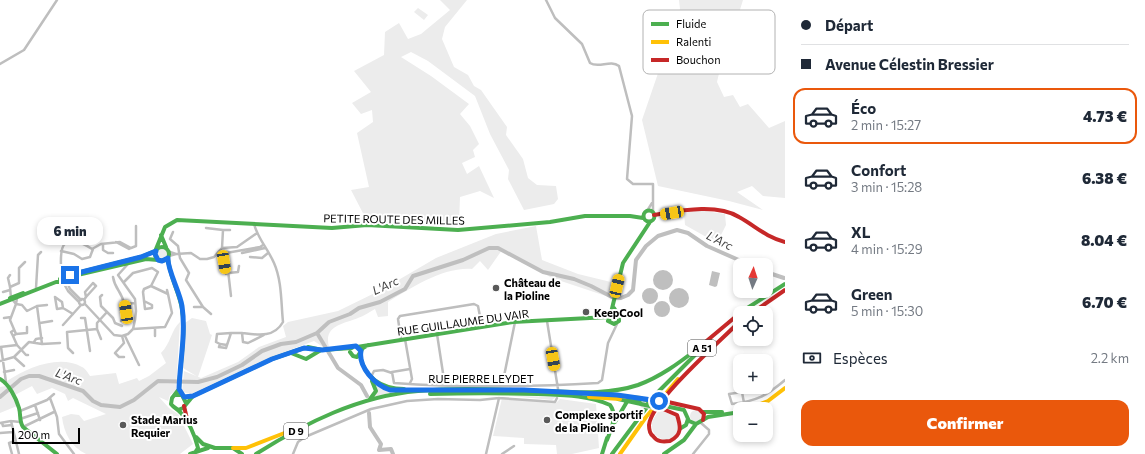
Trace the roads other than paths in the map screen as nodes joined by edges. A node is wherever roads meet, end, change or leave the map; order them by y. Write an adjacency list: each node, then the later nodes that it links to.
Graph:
1 (57, 0): 3 (street)
2 (546, 0): 4 (street)
3 (0, 64)
4 (653, 199): 5 (street); 5 (street)
5 (649, 216): 6 (main road, PETITE ROUTE DES MILLES); 14 (main road, PETITE ROUTE DES MILLES); 75 (main road)
6 (254, 223): 11 (main road, PETITE ROUTE DES MILLES); 13 (street)
7 (136, 226): 15 (street)
8 (206, 228): 9 (street)
9 (223, 230): 10 (street); 18 (street)
10 (230, 230)
11 (161, 232): 17 (main road); 22 (main road)
12 (173, 232): 29 (street)
13 (257, 233): 16 (street); 18 (street)
14 (785, 242)
15 (103, 244): 20 (street); 21 (street)
16 (263, 245): 19 (street); 37 (street)
17 (166, 247): 22 (main road); 30 (main road)
18 (222, 248): 26 (street)
19 (265, 248): 27 (street); 28 (street)
20 (95, 249): 21 (street); 24 (street); 24 (street)
21 (103, 250): 25 (street)
22 (156, 250): 32 (main road); 40 (main road)
23 (41, 252): 44 (street)
24 (61, 252): 40 (street)
25 (112, 253)
26 (218, 253): 29 (street); 37 (street)
27 (242, 253)
28 (268, 253): 31 (street); 98 (street)
29 (177, 254): 30 (street); 66 (street)
30 (169, 256): 32 (main road); 36 (main road)
31 (250, 257)
32 (159, 260): 34 (main road); 36 (main road)
33 (25, 262): 45 (street)
34 (128, 264): 40 (main road); 41 (street)
35 (239, 266): 37 (street)
36 (169, 268): 142 (main road)
37 (227, 273): 51 (street)
38 (10, 275): 45 (street)
39 (113, 277): 59 (street)
40 (63, 278): 44 (main road); 52 (main road); 53 (street)
41 (124, 282): 43 (street); 56 (street)
42 (785, 284): 63 (main road, A 51)
43 (151, 286): 49 (street); 54 (street)
44 (38, 287): 52 (main road)
45 (10, 289): 48 (street); 52 (street)
46 (167, 290): 49 (street)
47 (785, 290): 64 (main road)
48 (3, 292)
49 (168, 294): 87 (street)
50 (102, 295): 68 (street)
51 (231, 296)
52 (14, 298): 55 (main road); 57 (street)
53 (82, 299): 53 (street); 58 (street); 61 (street)
54 (144, 301)
55 (0, 303)
56 (135, 303): 59 (street); 91 (street)
57 (16, 304): 62 (street); 71 (street)
58 (85, 304): 61 (street); 74 (street)
59 (125, 304): 79 (street)
60 (47, 305): 62 (street)
61 (81, 305): 69 (street)
62 (37, 306): 82 (street)
63 (751, 306)
64 (762, 306)
65 (194, 307): 66 (street)
66 (203, 307): 70 (street)
67 (63, 308): 67 (street); 69 (street)
68 (107, 312): 74 (street); 84 (street)
69 (73, 314): 83 (street)
70 (211, 314)
71 (11, 317): 72 (street); 92 (street)
72 (4, 318)
73 (81, 318): 93 (street)
74 (101, 319): 90 (street); 100 (street)
75 (612, 319): 80 (main road, RUE GUILLAUME DU VAIR); 141 (street, RUE PIERRE LEYDET)
76 (733, 319): 145 (main road)
77 (733, 319): 201 (main road, A 51)
78 (52, 321): 82 (street)
79 (121, 321)
80 (547, 321): 81 (main road, RUE GUILLAUME DU VAIR); 141 (street)
81 (515, 322): 86 (main road, RUE GUILLAUME DU VAIR); 140 (street)
82 (40, 323): 102 (street)
83 (63, 326)
84 (122, 326)
85 (27, 327): 96 (street)
86 (482, 327): 97 (main road, RUE GUILLAUME DU VAIR); 104 (street)
87 (155, 328): 91 (street); 101 (street)
88 (733, 328): 180 (main road)
89 (733, 328): 202 (main road, A 51)
90 (97, 329): 93 (street); 103 (street)
91 (132, 329): 100 (street)
92 (14, 330): 96 (street); 99 (street)
93 (87, 331): 117 (street); 119 (street)
94 (231, 333): 94 (street); 95 (street)
95 (242, 333): 98 (street); 98 (street)
96 (16, 334): 99 (street)
97 (436, 334): 104 (main road, RUE GUILLAUME DU VAIR); 143 (street)
98 (264, 335)
99 (13, 336): 109 (street)
100 (124, 336): 125 (street); 129 (street)
101 (155, 336)
102 (42, 338): 105 (street); 107 (street)
103 (101, 339)
104 (403, 339): 108 (main road, RUE GUILLAUME DU VAIR); 131 (street)
105 (34, 342): 107 (street); 114 (street)
106 (60, 343): 107 (street)
107 (42, 344)
108 (372, 344): 112 (main road, RUE GUILLAUME DU VAIR); 121 (main road, RUE GUILLAUME DU VAIR)
109 (17, 345): 110 (street); 114 (street)
110 (0, 347): 128 (street)
111 (306, 347): 115 (main road); 120 (main road); 123 (main road); 126 (main road)
112 (357, 347): 113 (main road, RUE GUILLAUME DU VAIR); 121 (main road)
113 (352, 348): 116 (main road); 118 (main road)
114 (22, 350): 122 (street); 124 (street)
115 (323, 350): 116 (main road); 123 (main road)
116 (337, 350): 118 (main road)
117 (90, 351)
118 (350, 352): 127 (main road)
119 (73, 353)
120 (290, 353): 126 (main road); 150 (main road)
121 (360, 353): 127 (main road, RUE GUILLAUME DU VAIR); 135 (main road, D 9)
122 (28, 355)
123 (311, 356): 126 (main road)
124 (14, 357): 128 (street); 130 (street)
125 (124, 357)
126 (302, 357)
127 (355, 357): 164 (main road, D 9)
128 (1, 361): 133 (street)
129 (139, 365)
130 (24, 366)
131 (410, 369): 134 (street); 139 (street)
132 (14, 370): 133 (street)
133 (4, 372): 138 (street)
134 (392, 374): 135 (street); 139 (street, RUE PIERRE LEYDET)
135 (372, 377): 143 (main road, D 9)
136 (0, 380): 138 (main road)
137 (785, 380): 156 (street)
138 (7, 383): 165 (main road)
139 (410, 383): 143 (street, RUE PIERRE LEYDET)
140 (502, 386): 141 (street, RUE PIERRE LEYDET); 143 (street, RUE PIERRE LEYDET)
141 (558, 387)
142 (179, 388): 148 (main road); 149 (main road)
143 (445, 388): 145 (main road, D 9); 164 (main road, D 9)
144 (785, 388): 157 (main road)
145 (524, 390): 155 (main road, D 9)
146 (785, 392): 158 (main road)
147 (54, 394): 152 (street)
148 (176, 395): 149 (main road); 163 (main road)
149 (183, 396): 150 (main road); 160 (main road)
150 (193, 396): 160 (main road)
151 (558, 396): 153 (street); 154 (main road, D 9); 183 (main road); 196 (main road, D 9)
152 (50, 398): 159 (street); 167 (street)
153 (499, 398): 197 (street); 198 (street)
154 (628, 400): 155 (main road); 183 (main road)
155 (643, 401): 161 (main road, bridge); 161 (main road, bridge)
156 (744, 402): 156 (street)
157 (765, 402)
158 (770, 402)
159 (35, 405): 165 (street); 171 (street)
160 (185, 405): 163 (main road); 186 (main road)
161 (665, 406): 162 (main road); 172 (main road); 180 (main road)
162 (696, 408): 169 (main road); 172 (main road)
163 (178, 410): 188 (main road)
164 (344, 410): 168 (main road, D 9)
165 (20, 411): 175 (main road)
166 (733, 411): 169 (main road)
167 (54, 412): 173 (street); 192 (street)
168 (338, 412): 187 (main road); 195 (main road, D 9)
169 (703, 412): 176 (main road)
170 (733, 412): 176 (main road)
171 (38, 413): 173 (street); 175 (street)
172 (688, 417): 176 (main road); 180 (main road)
173 (40, 420): 179 (street)
174 (11, 421): 175 (street); 177 (street); 178 (street)
175 (20, 421): 179 (main road)
176 (700, 422): 203 (main road); 204 (street)
177 (1, 423): 178 (street)
178 (12, 425): 181 (street)
179 (22, 427): 191 (main road)
180 (681, 428)
181 (13, 432): 182 (street); 184 (street)
182 (0, 433)
183 (607, 440): 200 (main road)
184 (15, 441): 189 (street); 190 (street)
185 (514, 446): 199 (street)
186 (215, 448): 187 (main road); 188 (main road)
187 (233, 448): 194 (main road)
188 (196, 450): 193 (main road)
189 (12, 454)
190 (19, 454)
191 (57, 454)
192 (74, 454)
193 (190, 454)
194 (242, 454)
195 (256, 454)
196 (261, 454)
197 (294, 454)
198 (486, 454)
199 (502, 454)
200 (602, 454)
201 (612, 454)
202 (620, 454)
203 (664, 454)
204 (693, 454)

